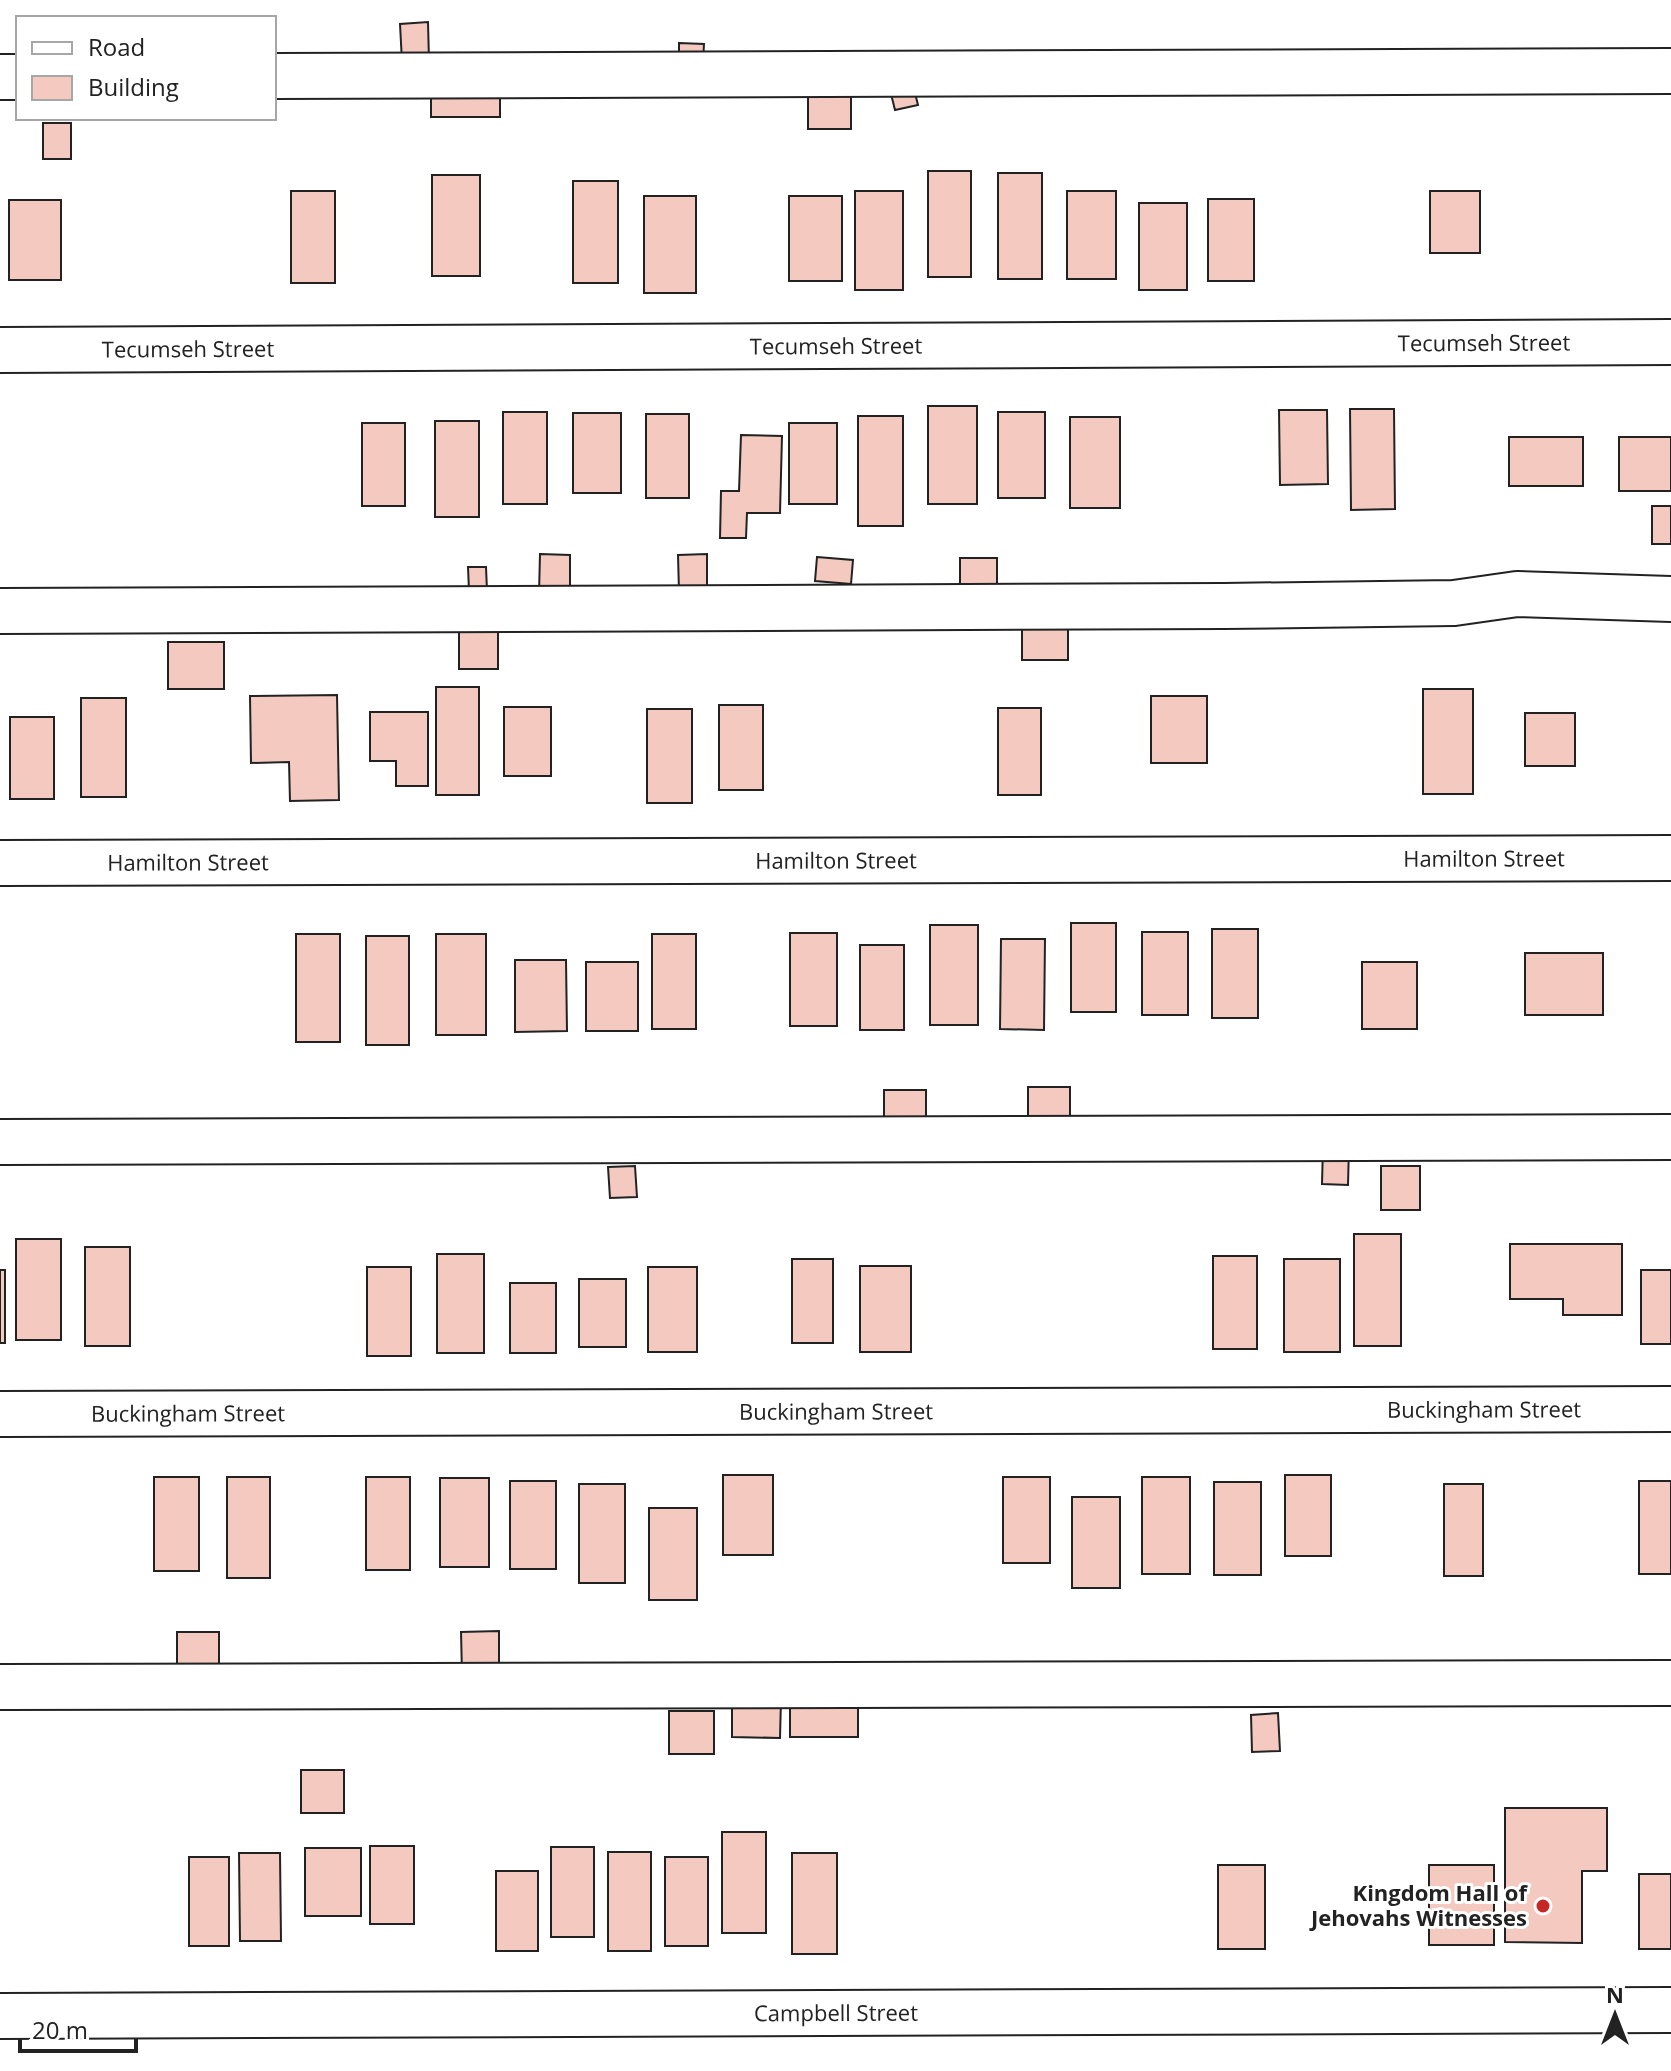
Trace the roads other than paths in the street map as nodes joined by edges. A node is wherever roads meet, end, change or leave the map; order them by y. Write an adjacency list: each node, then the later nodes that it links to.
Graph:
1 (1671, 71): 2 (street)
2 (276, 76)
3 (1671, 342): 4 (street, Tecumseh Street)
4 (0, 350)
5 (1671, 599): 6 (street)
6 (0, 611)
7 (1671, 858): 8 (street, Hamilton Street)
8 (0, 863)
9 (1671, 1137): 10 (street)
10 (0, 1142)
11 (1671, 1409): 12 (street, Buckingham Street)
12 (0, 1414)
13 (1671, 1683): 14 (street)
14 (0, 1687)
15 (1671, 2010): 16 (street, Campbell Street)
16 (0, 2016)

